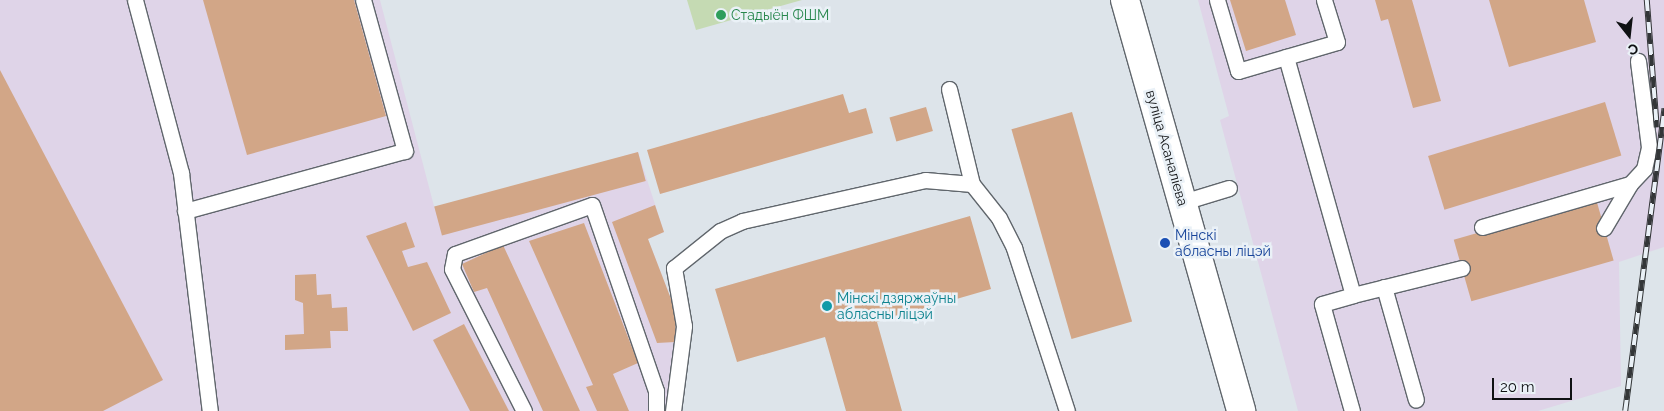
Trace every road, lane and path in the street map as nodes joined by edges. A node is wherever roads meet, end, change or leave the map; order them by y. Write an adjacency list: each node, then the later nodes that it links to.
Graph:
1 (135, 0): 13 (lane)
2 (363, 0): 13 (lane)
3 (1126, 0): 12 (street, вуліца Асаналіева)
4 (1217, 0): 6 (lane)
5 (1324, 0): 6 (lane)
6 (1286, 57): 18 (lane)
7 (1638, 61): 10 (lane)
8 (949, 89): 9 (lane)
9 (972, 184): 23 (lane); 24 (lane)
10 (1630, 184): 14 (lane); 15 (lane)
11 (1229, 188): 12 (lane)
12 (1183, 202): 25 (street, вуліца Асаналіева)
13 (185, 211): 20 (lane)
14 (1482, 227)
15 (1604, 228)
16 (1462, 268): 17 (lane)
17 (1384, 287): 18 (lane); 19 (lane)
18 (1353, 295): 26 (lane)
19 (1416, 400)
20 (210, 411)
21 (524, 411): 22 (lane)
22 (656, 411)
23 (674, 411)
24 (1067, 411)
25 (1241, 411)
26 (1352, 411)

